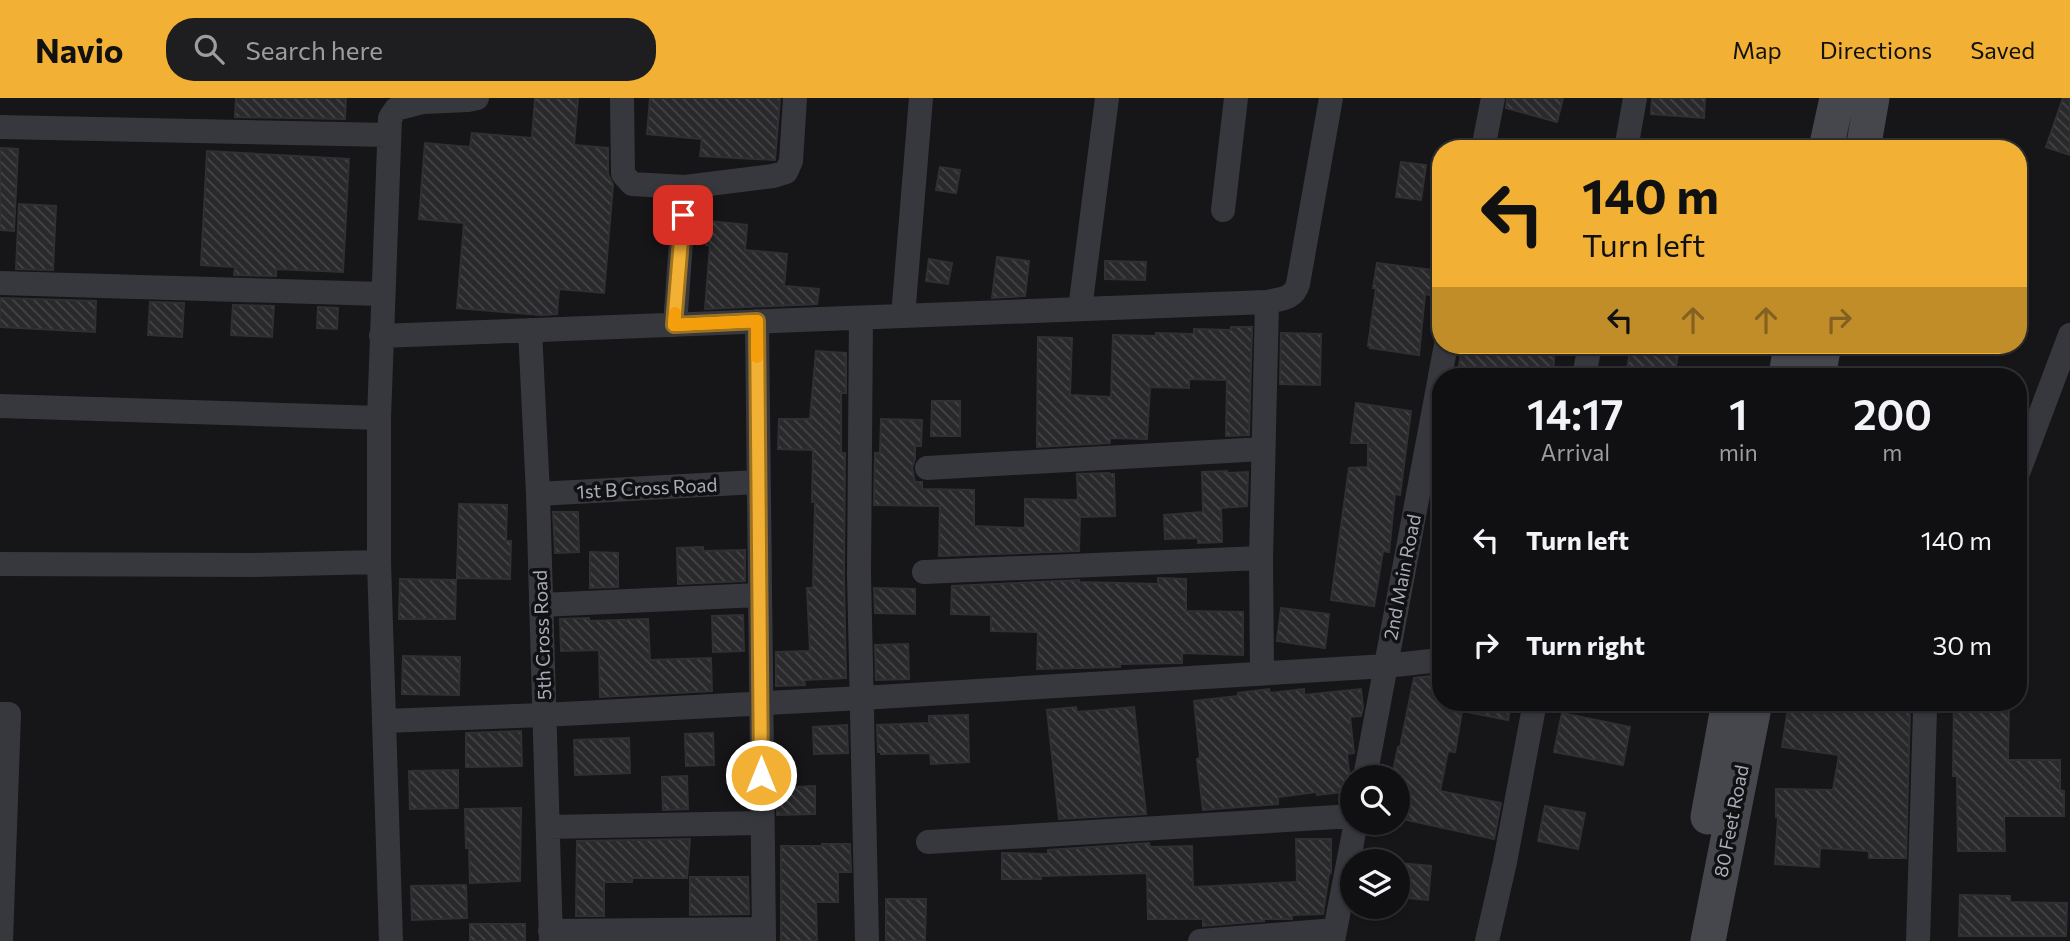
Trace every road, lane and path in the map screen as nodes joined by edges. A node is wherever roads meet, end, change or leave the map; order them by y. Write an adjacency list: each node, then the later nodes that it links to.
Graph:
1 (477, 98): 13 (street)
2 (622, 98): 18 (street)
3 (795, 98): 18 (street)
4 (921, 98): 24 (street)
5 (1107, 98): 23 (street)
6 (1236, 98): 19 (street)
7 (1331, 98): 22 (street)
8 (1493, 98): 14 (street)
9 (1635, 98): 15 (street)
10 (1837, 98): 16 (main road)
11 (1872, 98): 17 (main road)
12 (0, 127): 13 (street)
13 (389, 135): 21 (street)
14 (1485, 140)
15 (1628, 140)
16 (1828, 140)
17 (1865, 140)
18 (685, 187): 27 (street)
19 (1223, 210)
20 (0, 283): 21 (street)
21 (382, 294): 30 (street)
22 (1267, 302): 23 (street); 34 (street)
23 (1080, 309): 24 (street)
24 (903, 316): 25 (street)
25 (861, 318): 26 (street); 48 (street)
26 (757, 321): 27 (street); 37 (street)
27 (674, 325): 28 (street)
28 (530, 330): 30 (street); 38 (street, 5th Cross Road)
29 (2070, 335): 35 (street)
30 (381, 336): 32 (street)
31 (0, 406): 32 (street)
32 (379, 418): 40 (street)
33 (1432, 420): 46 (street, 2nd Main Road)
34 (1263, 449): 36 (street); 39 (street)
35 (2027, 449)
36 (928, 468)
37 (757, 482): 38 (street, 1st B Cross Road); 43 (street)
38 (538, 494): 44 (street, 5th Cross Road)
39 (1261, 558): 42 (street); 47 (street)
40 (379, 562): 41 (street); 56 (street)
41 (0, 564)
42 (924, 572)
43 (759, 594): 44 (street); 49 (street)
44 (541, 605): 55 (street, 5th Cross Road)
45 (1432, 661): 46 (street)
46 (1386, 666): 47 (street); 57 (street, 2nd Main Road)
47 (1262, 672): 48 (street)
48 (862, 698): 49 (street); 68 (street)
49 (760, 703): 55 (street); 59 (street)
50 (1533, 711): 70 (street)
51 (1727, 711): 71 (main road, 80 Feet Road)
52 (1753, 711): 72 (main road, 80 Feet Road)
53 (1925, 711): 73 (street)
54 (0, 714): 66 (street)
55 (544, 715): 56 (street); 60 (street, 5th Cross Road)
56 (384, 721): 67 (street)
57 (1367, 765)
58 (1340, 817): 62 (street)
59 (761, 823): 60 (street); 63 (street)
60 (548, 827): 65 (street, 5th Cross Road)
61 (1353, 835): 64 (street)
62 (928, 842)
63 (764, 935): 65 (street)
64 (1334, 935): 69 (street)
65 (551, 936)
66 (1, 941)
67 (391, 941)
68 (867, 941)
69 (1200, 941)
70 (1488, 941)
71 (1685, 941)
72 (1708, 941)
73 (1918, 941)

